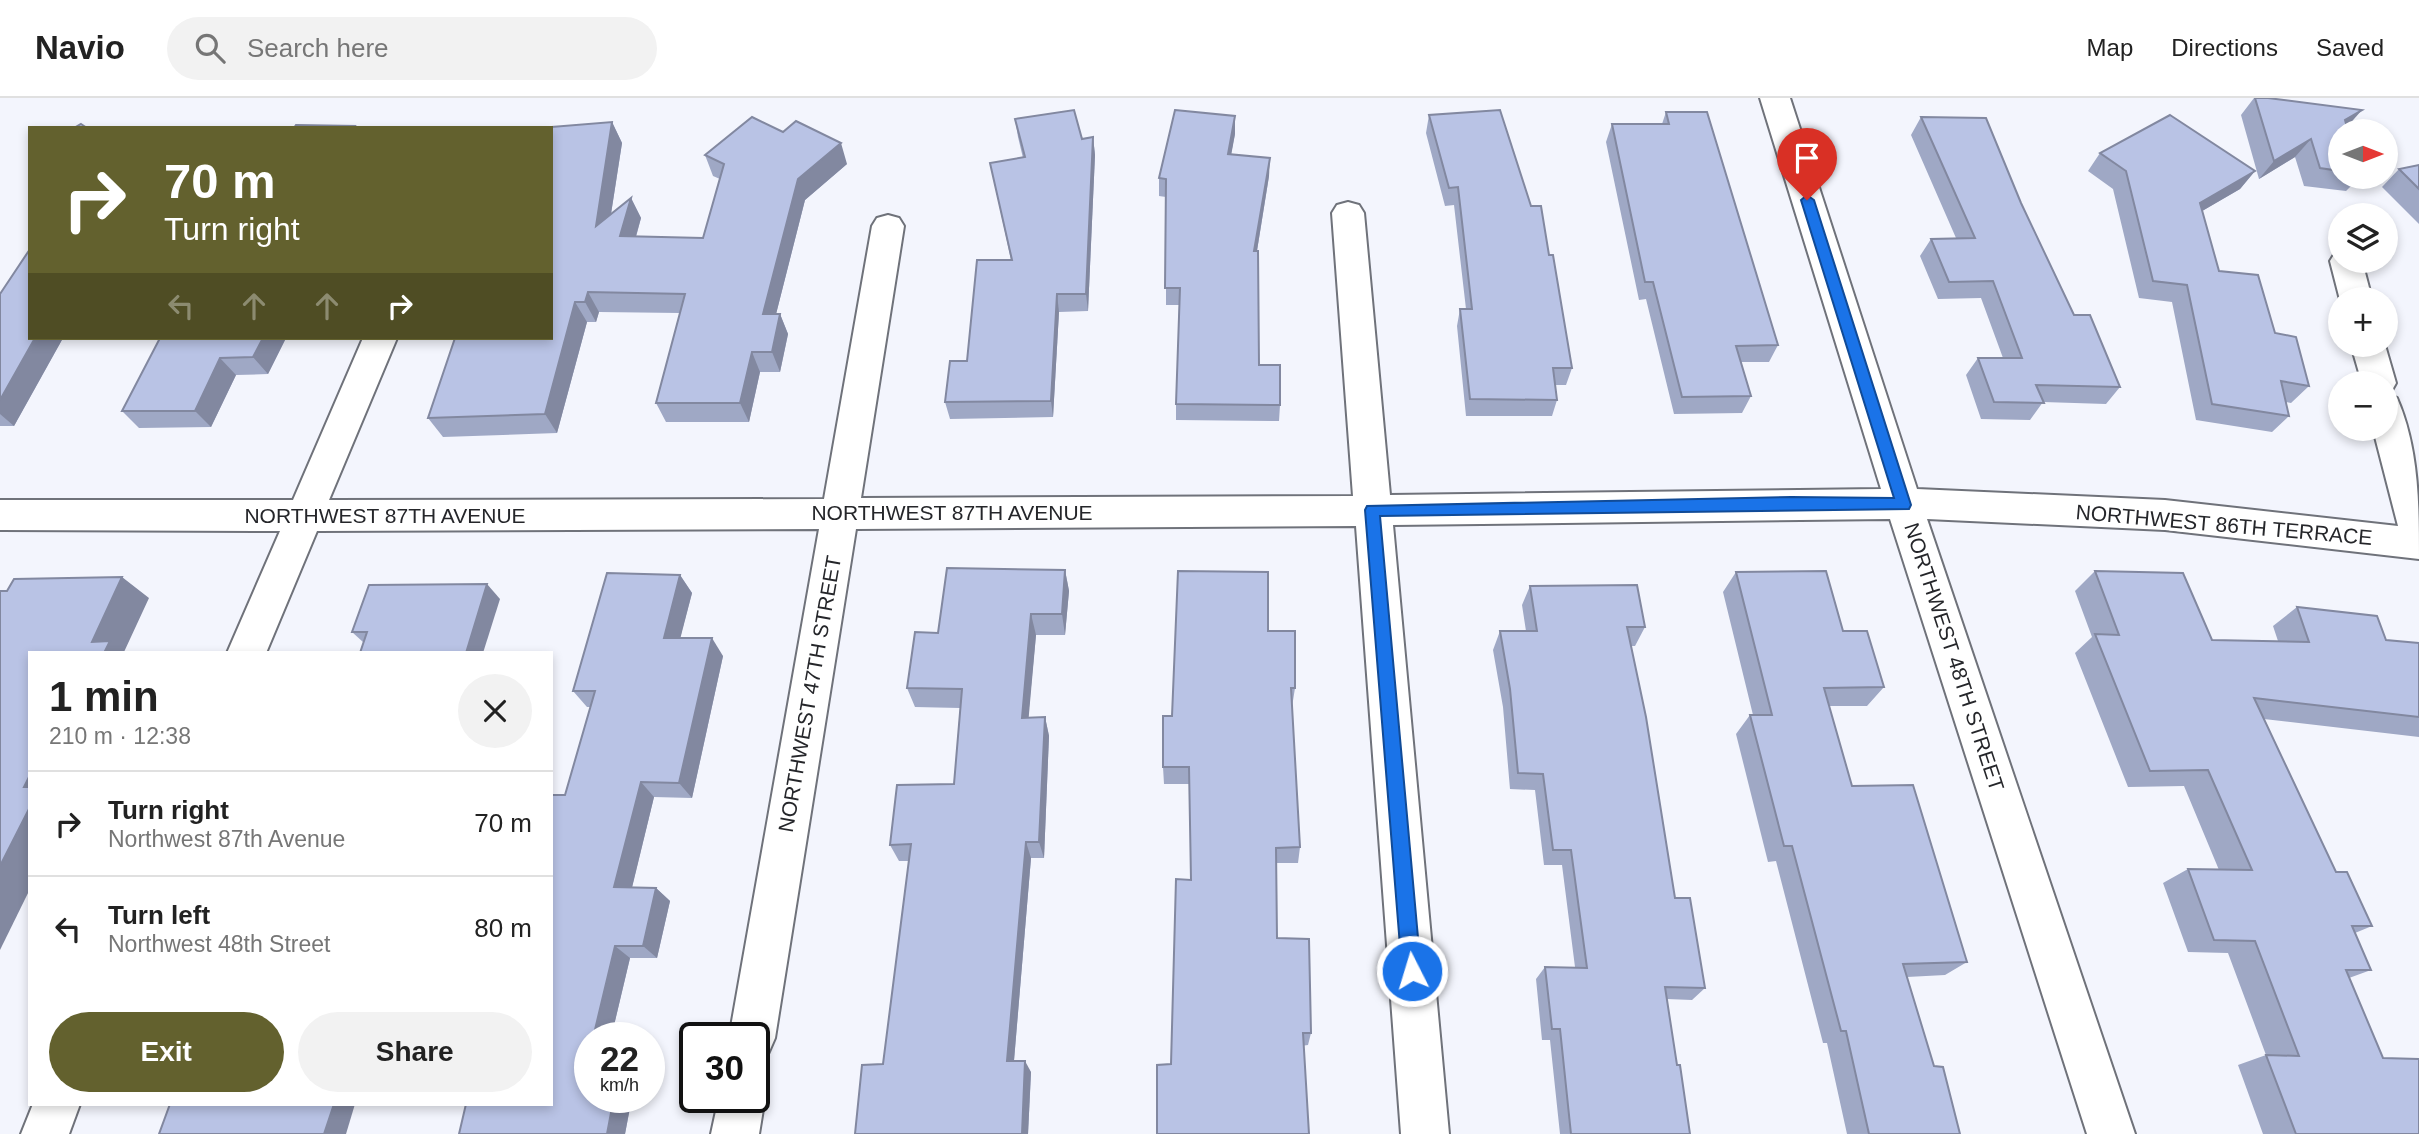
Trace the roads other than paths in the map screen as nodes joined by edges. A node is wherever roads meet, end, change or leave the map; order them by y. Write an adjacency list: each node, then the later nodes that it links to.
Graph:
1 (1775, 98): 6 (street, NORTHWEST 48TH STREET)
2 (1349, 213): 7 (street)
3 (888, 226): 8 (street, NORTHWEST 47TH STREET)
4 (379, 340): 10 (street)
5 (2394, 441): 11 (street)
6 (1904, 505): 7 (street, NORTHWEST 87TH AVENUE); 12 (street, NORTHWEST 86TH TERRACE); 20 (street, NORTHWEST 48TH STREET)
7 (1372, 510): 8 (street, NORTHWEST 87TH AVENUE); 19 (street)
8 (840, 514): 10 (street, NORTHWEST 87TH AVENUE); 14 (street, NORTHWEST 47TH STREET)
9 (0, 515): 10 (street, NORTHWEST 87TH AVENUE)
10 (304, 517): 13 (street)
11 (2419, 534)
12 (2419, 544)
13 (247, 651)
14 (755, 1022)
15 (56, 1106): 17 (street)
16 (738, 1113): 18 (street)
17 (44, 1134)
18 (735, 1134)
19 (1425, 1134)
20 (2112, 1134)

